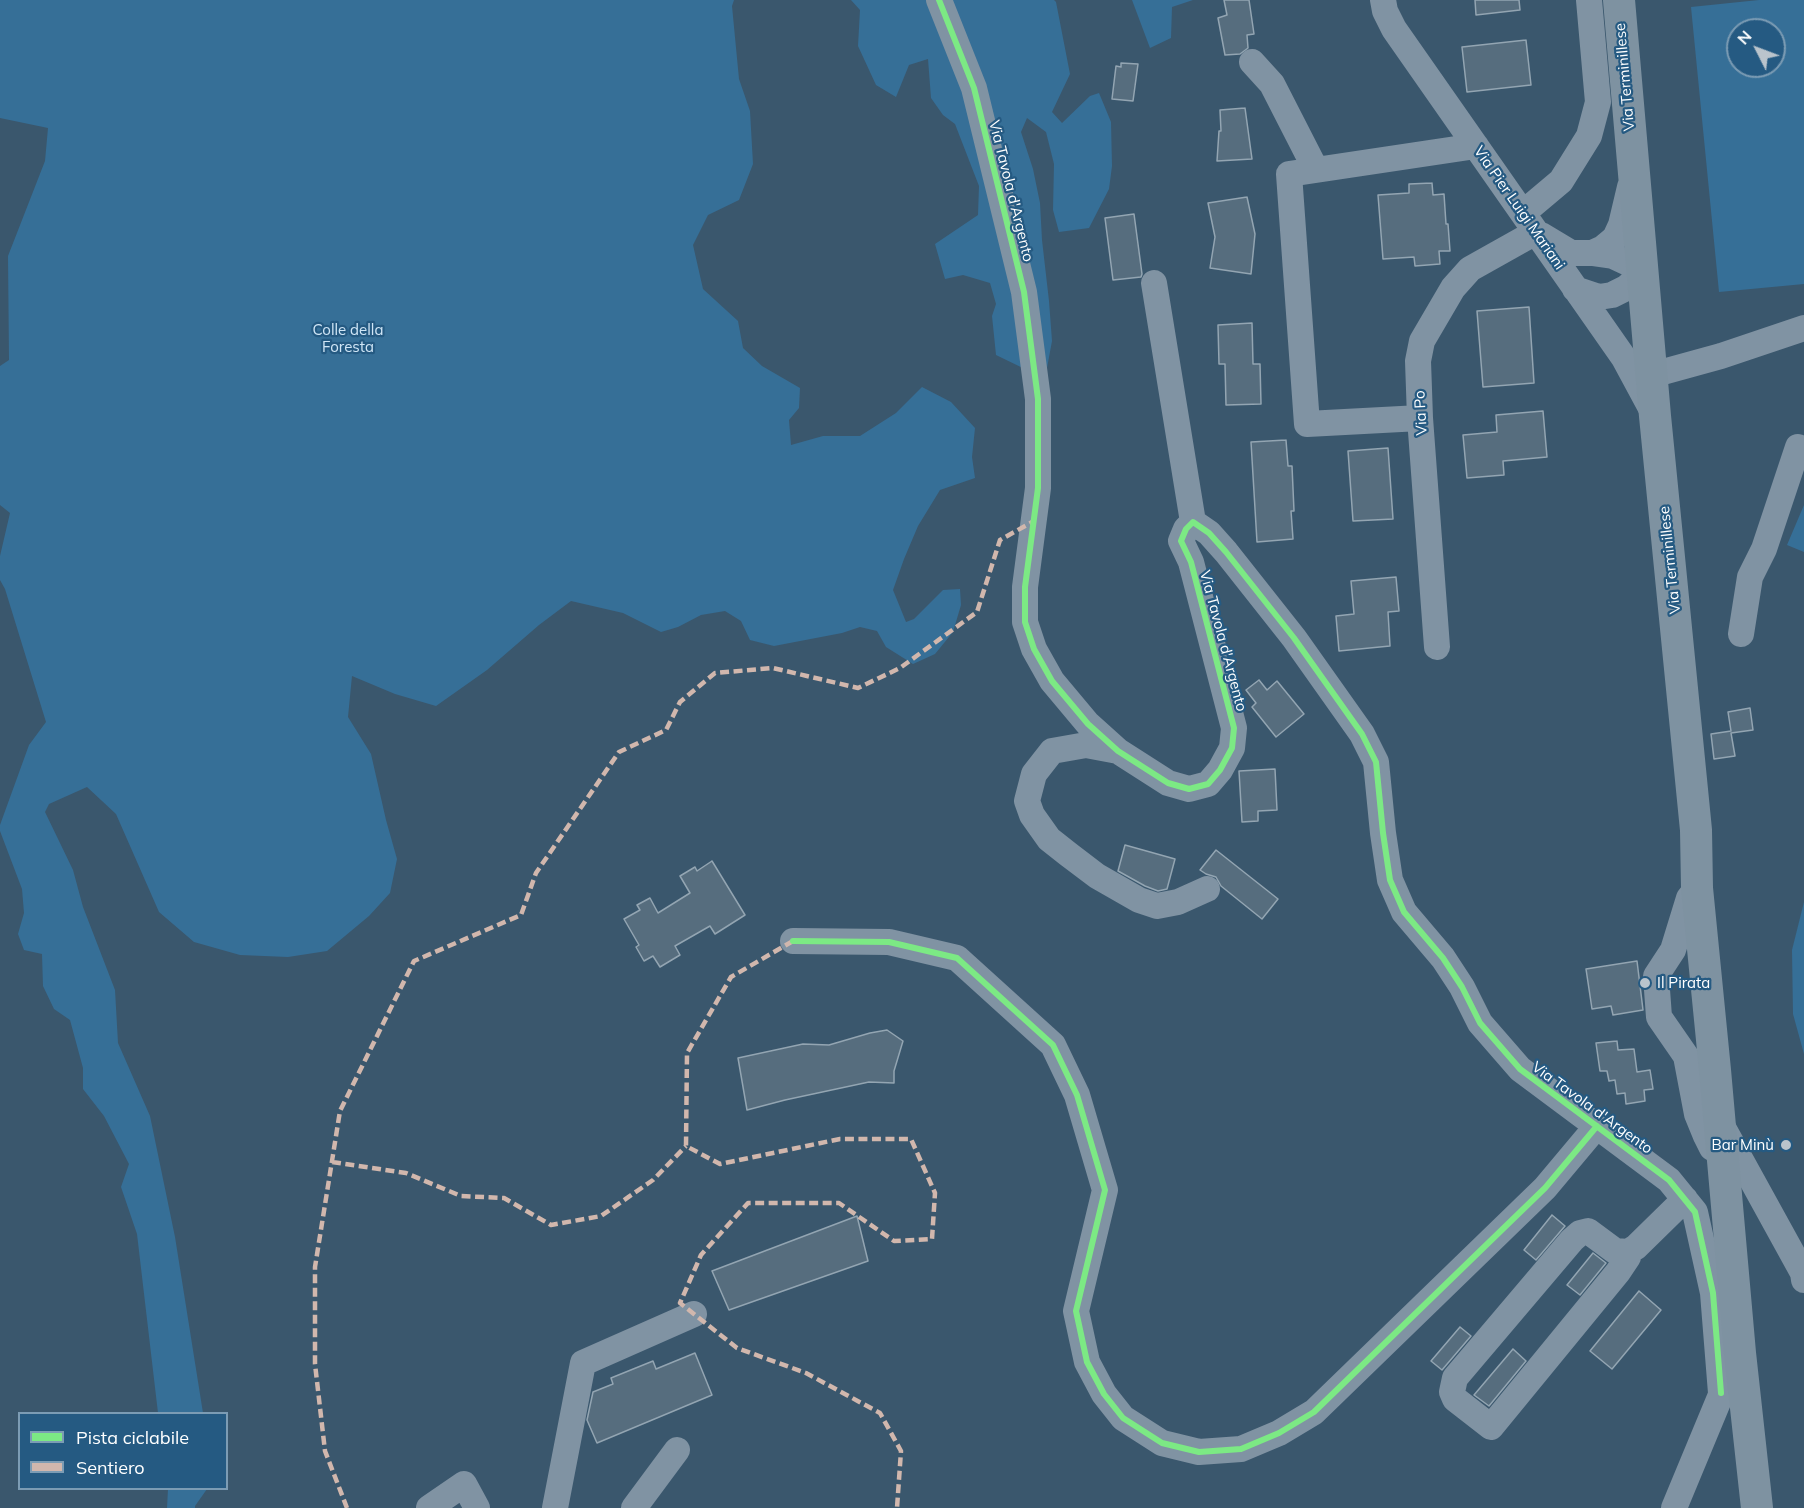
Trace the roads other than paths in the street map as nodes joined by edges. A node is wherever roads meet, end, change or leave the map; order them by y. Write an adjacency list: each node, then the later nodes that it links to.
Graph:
1 (939, 0): 22 (street, Via Tavola d'Argento)
2 (1383, 0): 6 (street, Via Pier Luigi Mariani)
3 (1589, 0): 9 (street, Via Po)
4 (1619, 0): 8 (main road, Via Terminillese)
5 (1252, 62): 7 (street)
6 (1476, 146): 7 (street); 9 (street, Via Pier Luigi Mariani)
7 (1316, 170): 17 (street)
8 (1634, 172): 10 (street); 11 (main road, Via Terminillese)
9 (1530, 222): 10 (street); 13 (street, Via Pier Luigi Mariani); 17 (street, Via Po)
10 (1592, 253): 11 (street)
11 (1643, 273): 13 (street); 15 (main road, Via Terminillese)
12 (1154, 283): 19 (street)
13 (1575, 289): 16 (street, Via Pier Luigi Mariani)
14 (1804, 328): 15 (street)
15 (1652, 375): 16 (main road, Via Terminillese)
16 (1655, 416): 23 (main road, Via Terminillese)
17 (1420, 418): 21 (street, Via Po)
18 (1798, 447): 20 (street)
19 (1193, 522): 22 (street, Via Tavola d'Argento); 26 (street, Via Tavola d'Argento)
20 (1741, 634)
21 (1437, 647)
22 (1118, 751): 24 (street)
23 (1697, 888): 27 (main road, Via Terminillese); 27 (street)
24 (1207, 889)
25 (793, 941): 26 (street)
26 (1597, 1126): 28 (street, Via Tavola d'Argento)
27 (1721, 1135): 29 (main road, Via Terminillese); 31 (street)
28 (1685, 1200): 30 (street); 35 (street, Via Tavola d'Argento)
29 (1728, 1218): 32 (street); 34 (main road, Via Terminillese)
30 (1628, 1252): 30 (street)
31 (1804, 1280)
32 (1804, 1291)
33 (694, 1314): 39 (street)
34 (1740, 1353): 35 (street); 42 (main road, Via Terminillese)
35 (1721, 1393): 41 (street)
36 (677, 1450): 40 (street)
37 (429, 1508): 38 (street)
38 (477, 1508)
39 (555, 1508)
40 (634, 1508)
41 (1674, 1508)
42 (1757, 1508)

